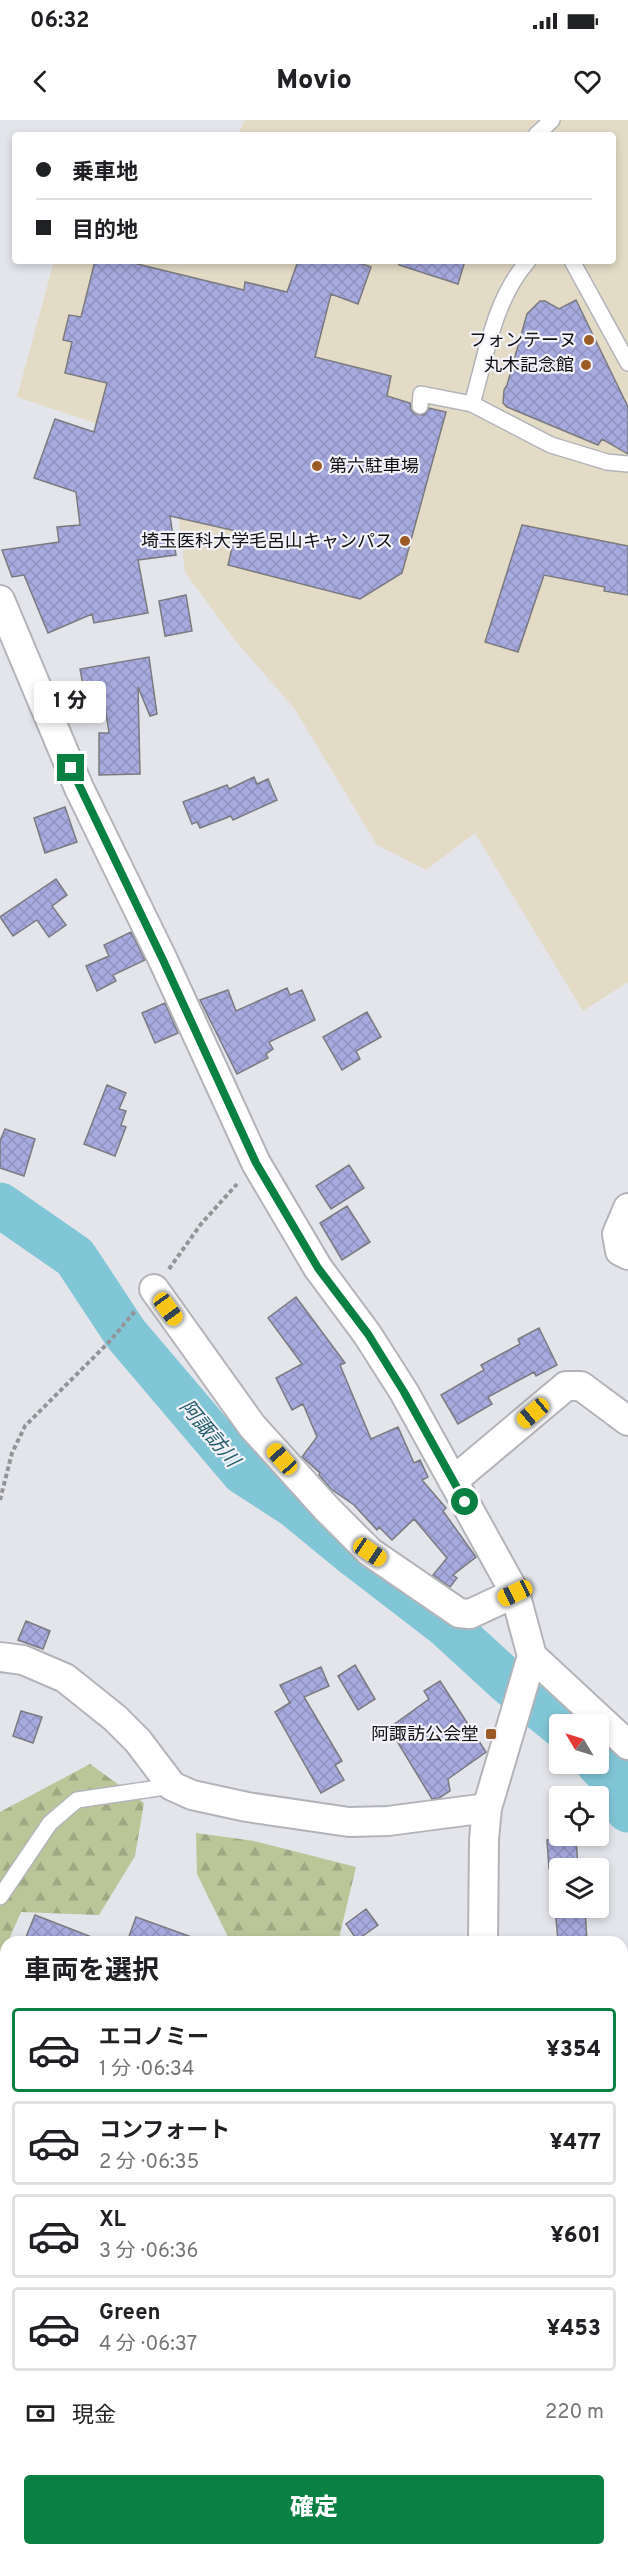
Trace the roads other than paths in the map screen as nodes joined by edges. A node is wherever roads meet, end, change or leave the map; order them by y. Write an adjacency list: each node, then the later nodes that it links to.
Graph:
1 (552, 120): 2 (lane)
2 (539, 132)
3 (525, 264): 6 (lane)
4 (574, 264): 5 (lane)
5 (628, 363)
6 (472, 404): 7 (lane); 8 (lane)
7 (420, 406)
8 (628, 464)
9 (0, 600): 14 (street)
10 (628, 1208): 11 (street)
11 (628, 1255)
12 (154, 1289): 15 (street)
13 (628, 1421): 14 (street)
14 (453, 1481): 15 (street)
15 (515, 1593): 17 (street)
16 (0, 1657): 19 (street)
17 (529, 1669): 18 (street); 20 (street)
18 (628, 1745)
19 (172, 1786): 20 (street); 21 (lane)
20 (487, 1808): 22 (street)
21 (0, 1897)
22 (483, 1936)

